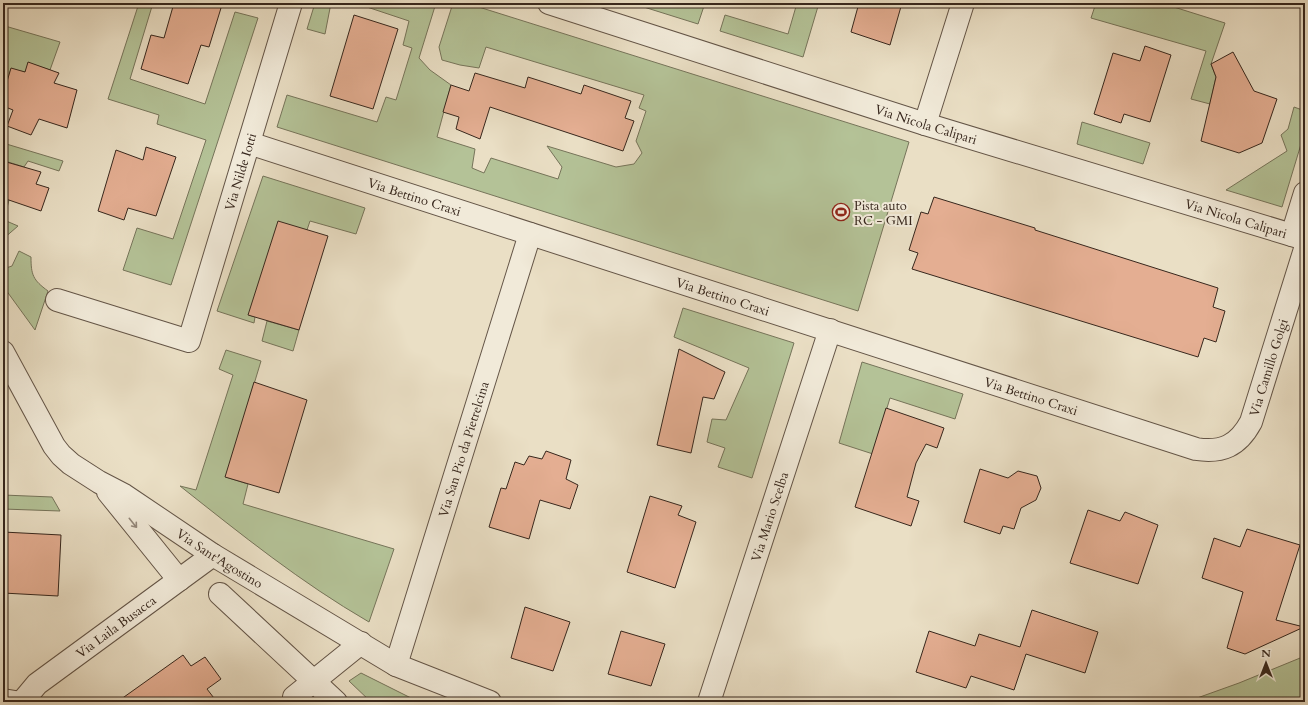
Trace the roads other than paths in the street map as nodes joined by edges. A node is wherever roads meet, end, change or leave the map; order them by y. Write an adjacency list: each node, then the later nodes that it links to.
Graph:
1 (291, 3): 5 (street, Via Nilde Iotti)
2 (963, 3): 4 (street)
3 (554, 4): 4 (street, Via Nicola Calipari)
4 (925, 124): 8 (street, Via Nicola Calipari)
5 (250, 143): 7 (street, Via Bettino Craxi); 9 (street, Via Nilde Iotti)
6 (1305, 193): 8 (street, Via Camillo Golgi)
7 (530, 234): 10 (street, Via Bettino Craxi); 18 (street, Via San Pio da Pietrelcina)
8 (1301, 241): 12 (street, Via Camillo Golgi)
9 (57, 300)
10 (830, 330): 12 (street, Via Bettino Craxi); 27 (street, Via Mario Scelba)
11 (3, 352): 13 (street, Via Sant'Agostino)
12 (1196, 449)
13 (99, 482): 14 (street, Via Sant'Agostino); 15 (street, one-way to 15)
14 (213, 555): 15 (street, Via Laila Busacca); 17 (street, Via Sant'Agostino)
15 (179, 580): 24 (street, Via Laila Busacca)
16 (220, 594): 19 (street)
17 (361, 643): 18 (street, Via Sant'Agostino); 19 (street)
18 (396, 665): 20 (street, Via Sant'Agostino)
19 (314, 681): 21 (street); 25 (street)
20 (452, 695): 26 (street, Via Sant'Agostino)
21 (294, 697)
22 (3, 700): 23 (street)
23 (15, 702)
24 (22, 702)
25 (336, 702)
26 (490, 702)
27 (709, 702)

